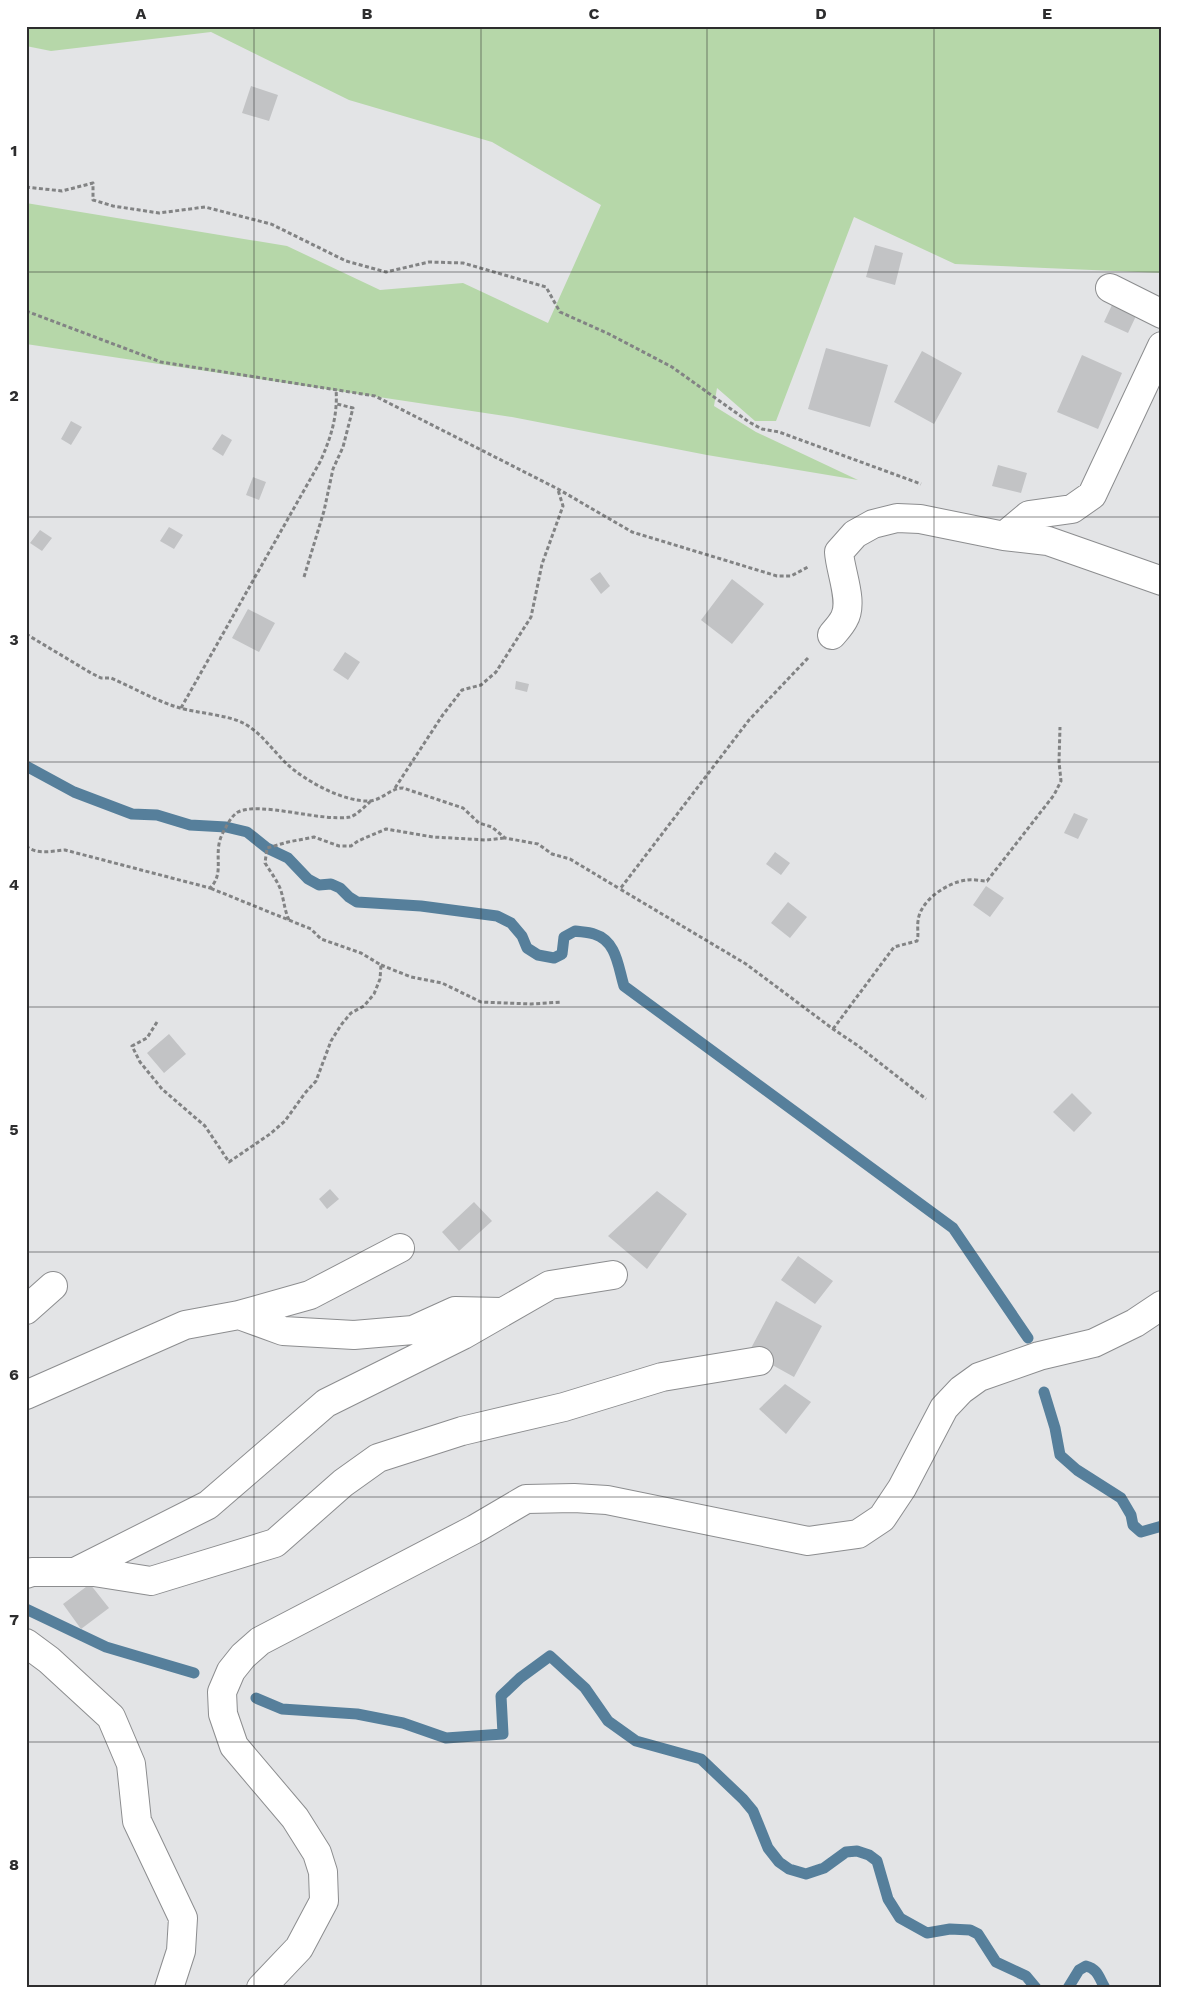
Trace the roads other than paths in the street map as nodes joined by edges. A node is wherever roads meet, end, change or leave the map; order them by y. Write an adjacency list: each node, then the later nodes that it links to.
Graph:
1 (1110, 288): 2 (street)
2 (1162, 314)
3 (1162, 346): 4 (street)
4 (1004, 536): 5 (street); 6 (street)
5 (1162, 581)
6 (832, 635)
7 (400, 1248): 13 (street)
8 (613, 1275): 12 (street)
9 (53, 1286): 11 (street)
10 (1162, 1305): 20 (street)
11 (26, 1310)
12 (503, 1312): 13 (street); 16 (street)
13 (238, 1315): 15 (street)
14 (760, 1361): 16 (street)
15 (26, 1395)
16 (73, 1572): 17 (street)
17 (26, 1574)
18 (26, 1643): 19 (street)
19 (169, 1988)
20 (262, 1988)

